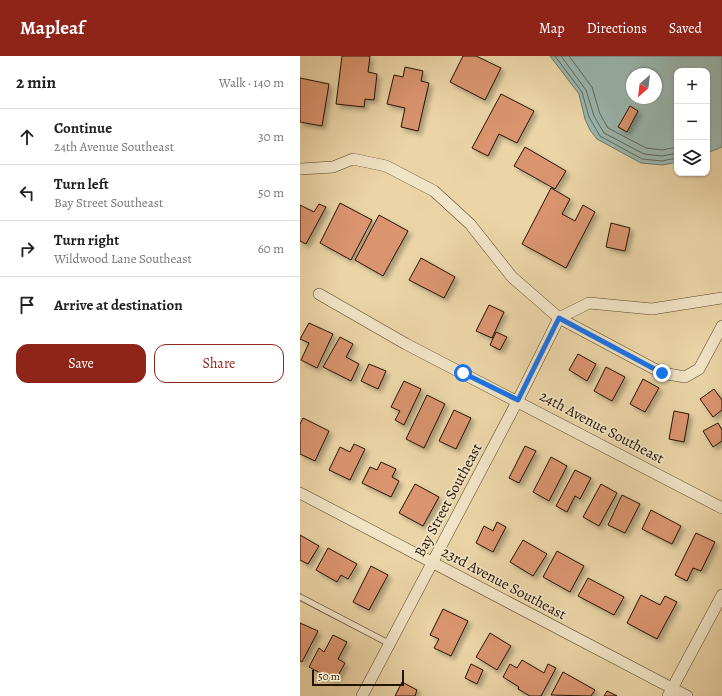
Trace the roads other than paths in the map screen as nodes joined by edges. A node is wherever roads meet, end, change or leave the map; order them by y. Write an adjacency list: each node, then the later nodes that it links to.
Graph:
1 (300, 169): 4 (street)
2 (319, 294): 6 (street, 24th Avenue Southeast)
3 (722, 298): 4 (street)
4 (559, 318): 5 (street); 6 (street, Bay Street Southeast)
5 (722, 326)
6 (518, 400): 8 (street, 24th Avenue Southeast); 9 (street, Bay Street Southeast)
7 (300, 493): 9 (street, 23rd Avenue Southeast)
8 (722, 508)
9 (432, 563): 12 (street, Bay Street Southeast); 13 (street, 23rd Avenue Southeast)
10 (722, 595): 13 (street)
11 (300, 597): 12 (lane)
12 (390, 644): 14 (street, Bay Street Southeast)
13 (671, 692): 15 (street, 23rd Avenue Southeast)
14 (362, 696)
15 (687, 696)

